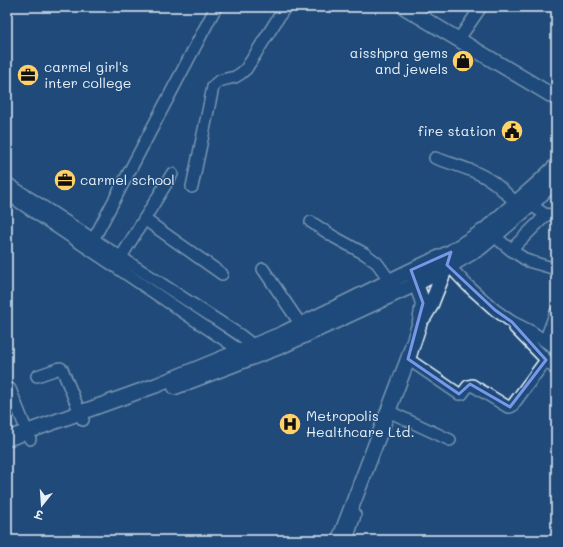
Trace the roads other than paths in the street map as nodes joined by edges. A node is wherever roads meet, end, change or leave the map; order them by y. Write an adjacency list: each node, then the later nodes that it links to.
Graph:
1 (216, 7): 23 (street)
2 (285, 7): 15 (street)
3 (404, 7): 7 (main road)
4 (421, 7): 7 (main road)
5 (472, 7): 7 (street)
6 (481, 7): 7 (street)
7 (458, 35): 8 (main road); 9 (main road)
8 (556, 90)
9 (556, 98)
10 (435, 158): 17 (street)
11 (556, 166): 17 (main road)
12 (172, 174): 20 (street)
13 (556, 179): 18 (main road)
14 (7, 182): 23 (street)
15 (192, 187)
16 (7, 194): 23 (street)
17 (516, 203): 25 (main road)
18 (531, 205): 19 (street); 22 (main road)
19 (551, 214): 24 (street)
20 (144, 219): 26 (street); 31 (street)
21 (311, 222): 32 (street)
22 (494, 236): 24 (street); 27 (main road)
23 (91, 244): 26 (street); 40 (street)
24 (511, 250): 29 (street)
25 (451, 252): 27 (main road); 30 (main road)
26 (121, 257): 40 (street)
27 (447, 267): 33 (main road); 35 (main road); 36 (street)
28 (263, 269): 37 (street)
29 (556, 269)
30 (411, 270): 32 (main road); 33 (main road)
31 (222, 274)
32 (390, 281): 37 (main road)
33 (416, 284): 35 (main road); 40 (main road)
34 (556, 312): 38 (street)
35 (420, 322): 41 (main road)
36 (512, 322): 38 (street); 42 (street)
37 (301, 325): 40 (main road)
38 (545, 341): 39 (street)
39 (556, 348)
40 (250, 353): 47 (main road)
41 (408, 359): 42 (street); 46 (main road)
42 (546, 360): 43 (street)
43 (556, 370)
44 (36, 376): 47 (street)
45 (10, 389): 48 (street)
46 (388, 411): 50 (street); 52 (main road)
47 (82, 416): 48 (main road)
48 (29, 435): 49 (main road); 51 (main road)
49 (7, 439)
50 (450, 440)
51 (7, 447)
52 (356, 496): 53 (street); 54 (main road); 55 (street)
53 (332, 540)
54 (339, 540)
55 (347, 540)

